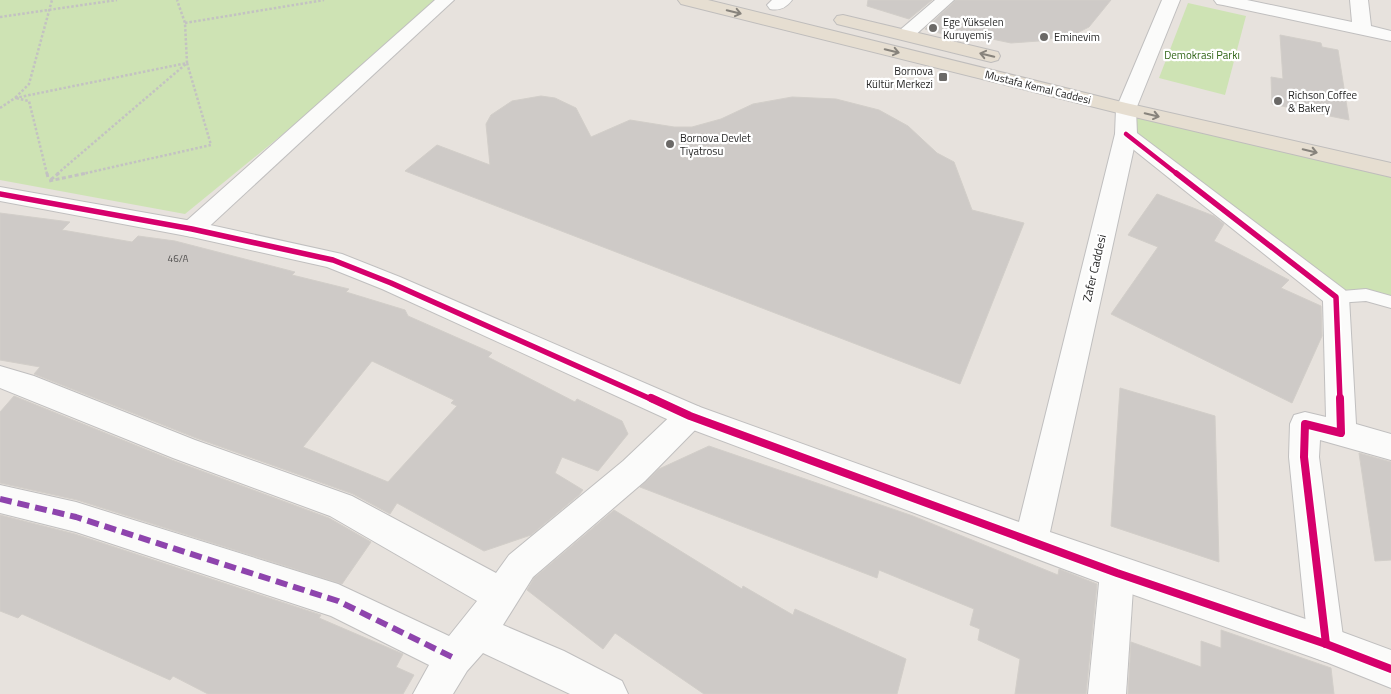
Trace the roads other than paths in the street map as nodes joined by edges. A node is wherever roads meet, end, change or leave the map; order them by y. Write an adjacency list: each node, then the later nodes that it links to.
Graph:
1 (445, 0): 18 (street)
2 (687, 0): 14 (main road, Mustafa Kemal Caddesi, one-way to 14)
3 (758, 0): 8 (main road, Mustafa Kemal Caddesi)
4 (945, 0): 10 (street)
5 (1171, 0): 14 (street, Zafer Caddesi)
6 (1223, 0): 9 (street)
7 (1359, 0): 9 (street)
8 (780, 2): 10 (main road, Mustafa Kemal Caddesi)
9 (1362, 30): 11 (street)
10 (906, 34): 12 (main road, Mustafa Kemal Caddesi, one-way to 10)
11 (1391, 36)
12 (1010, 61)
13 (1066, 75): 14 (main road, Mustafa Kemal Caddesi)
14 (1128, 111): 15 (main road, Mustafa Kemal Caddesi); 16 (main road, Mustafa Kemal Caddesi, one-way to 16); 19 (street); 26 (street, Zafer Caddesi)
15 (1391, 153)
16 (1391, 170)
17 (0, 194): 18 (street)
18 (192, 230): 22 (street)
19 (1336, 297): 20 (lane); 23 (street)
20 (1391, 302)
21 (0, 377): 28 (street)
22 (690, 416): 26 (street); 28 (street)
23 (1341, 433): 24 (street); 29 (street)
24 (1391, 447)
25 (0, 499): 30 (street)
26 (1030, 541): 27 (street)
27 (1117, 573): 29 (street); 34 (street)
28 (501, 595): 30 (street)
29 (1326, 644): 31 (street)
30 (466, 645): 32 (street); 33 (street)
31 (1391, 669)
32 (432, 694)
33 (609, 694)
34 (1107, 694)

